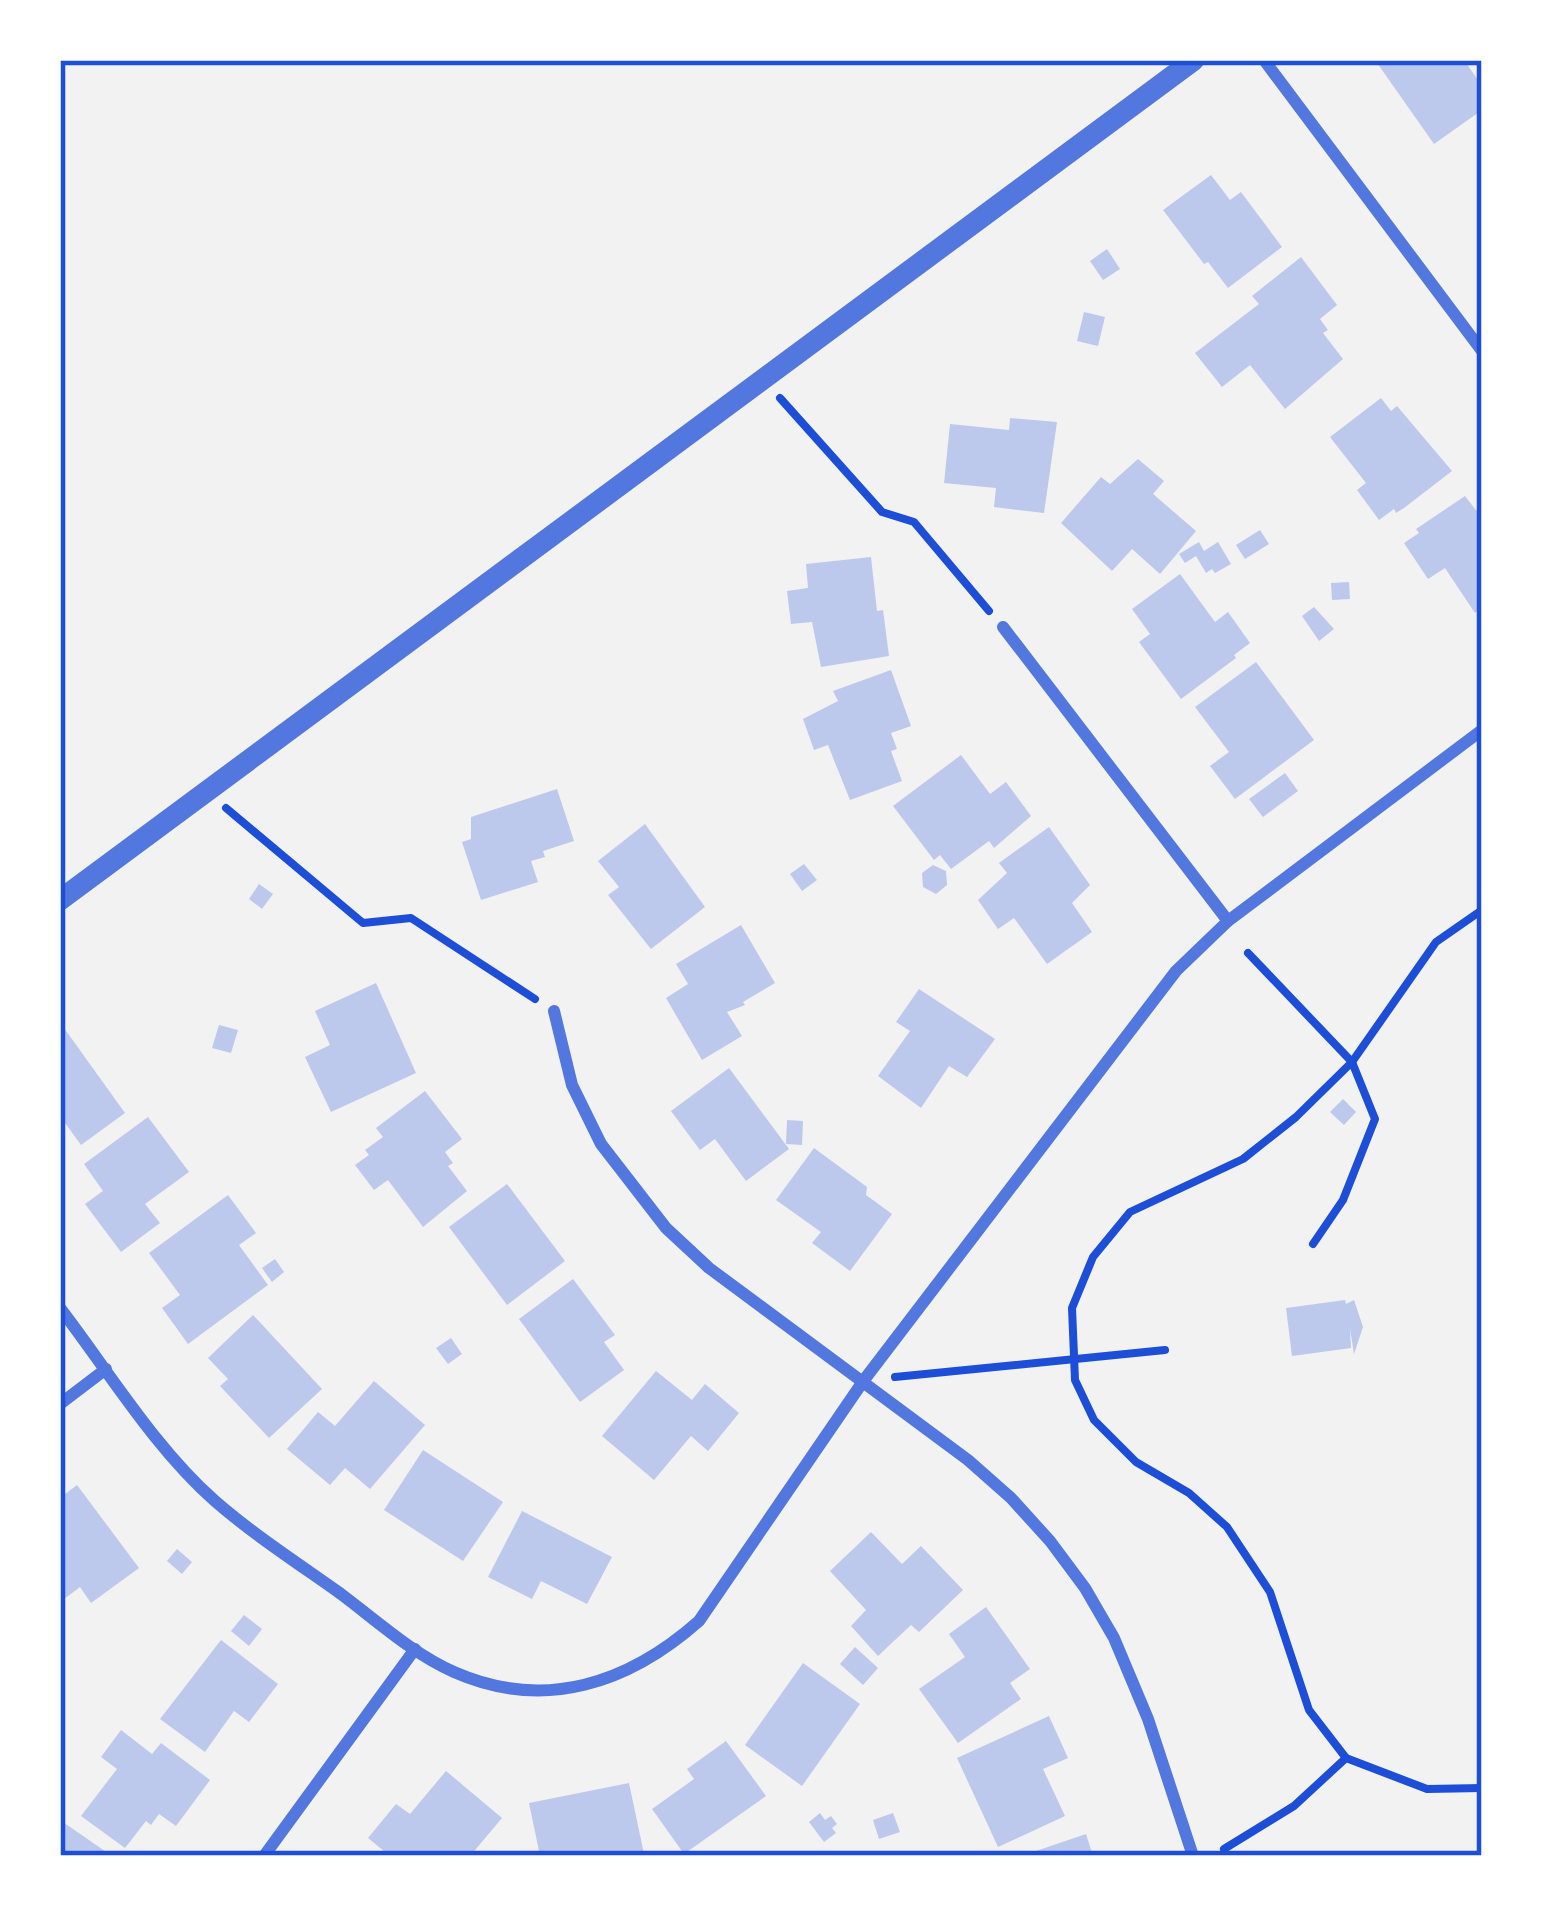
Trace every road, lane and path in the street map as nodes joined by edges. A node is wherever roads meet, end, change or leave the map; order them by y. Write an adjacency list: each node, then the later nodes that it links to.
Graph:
1 (1194, 60): 4 (street)
2 (1264, 60): 3 (street)
3 (1482, 351)
4 (763, 379): 5 (path); 7 (street)
5 (1004, 627): 10 (street)
6 (1482, 730): 10 (street)
7 (207, 791): 8 (street); 12 (path)
8 (60, 900)
9 (1482, 910): 13 (path)
10 (1228, 921): 19 (street)
11 (1248, 953): 13 (path)
12 (554, 1011): 19 (street)
13 (1352, 1062): 14 (path); 17 (path)
14 (1312, 1244)
15 (60, 1308): 18 (street)
16 (1166, 1350): 17 (path)
17 (1074, 1360): 19 (path); 22 (path)
18 (106, 1369): 20 (street); 21 (street)
19 (864, 1380): 21 (street); 26 (street)
20 (60, 1404)
21 (415, 1649): 25 (street)
22 (1346, 1758): 23 (path); 24 (path)
23 (1482, 1788)
24 (1224, 1849)
25 (264, 1856)
26 (1193, 1856)

